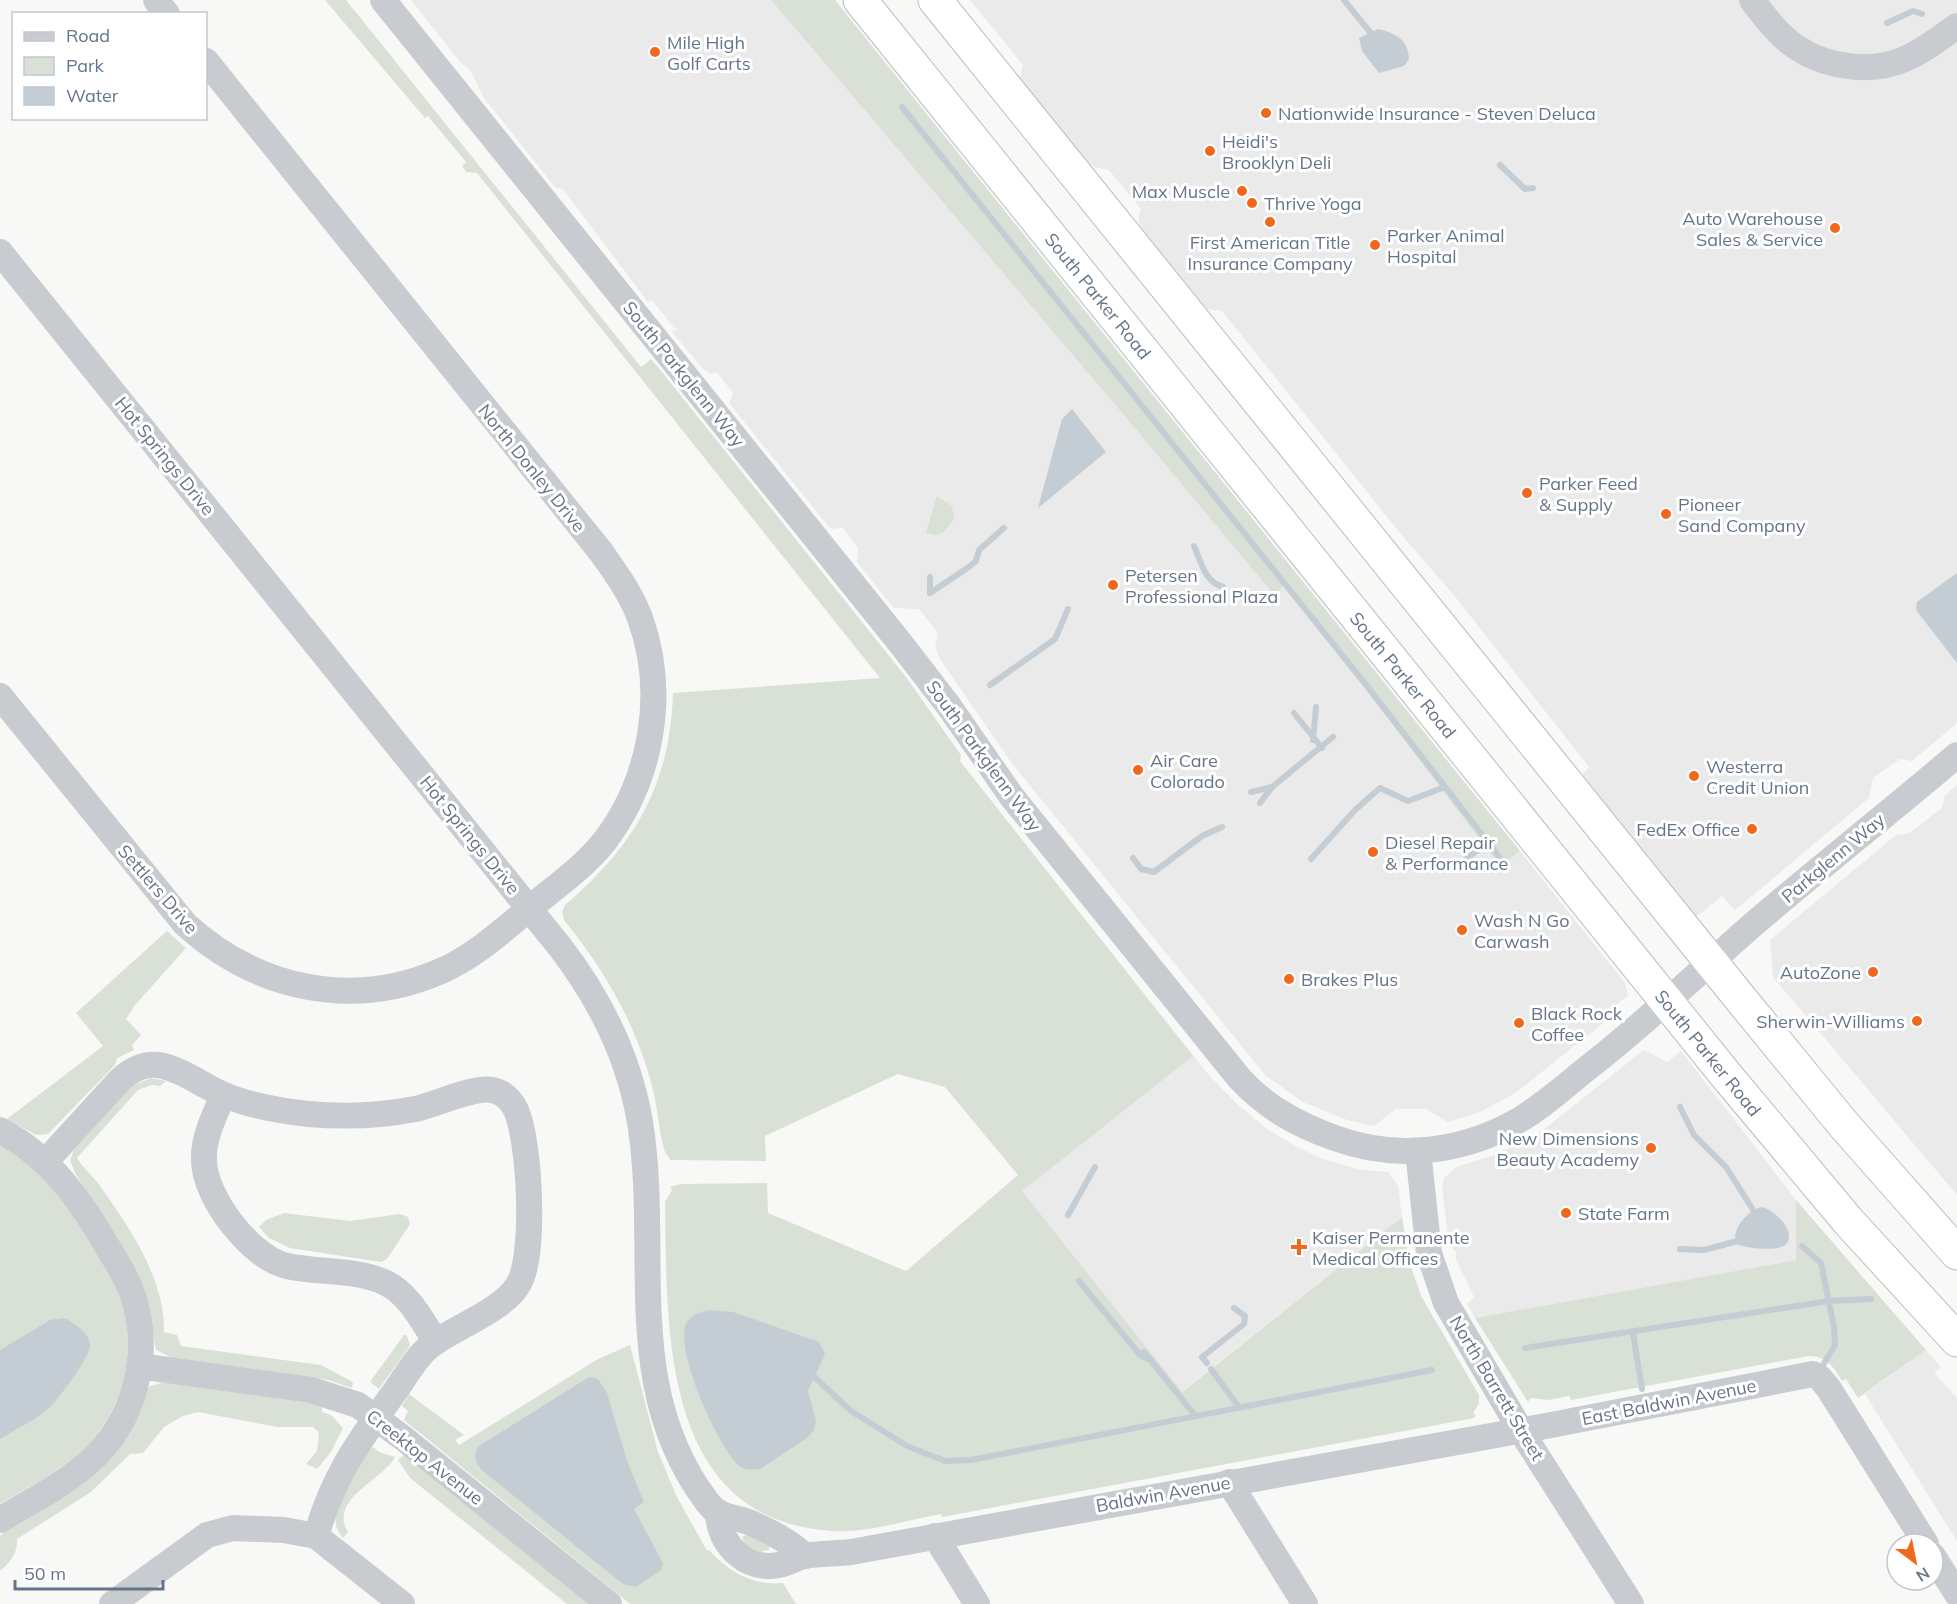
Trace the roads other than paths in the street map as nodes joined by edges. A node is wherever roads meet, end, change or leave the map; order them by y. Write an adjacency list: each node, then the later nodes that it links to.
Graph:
1 (156, 0): 6 (street)
2 (383, 0): 17 (street, South Parkglenn Way)
3 (860, 0): 14 (highway, South Parker Road)
4 (936, 0): 13 (highway)
5 (1754, 3): 7 (street)
6 (165, 12)
7 (1957, 26)
8 (207, 62): 12 (street, North Donley Drive)
9 (0, 252): 12 (street, Hot Springs Drive)
10 (0, 696): 12 (street, Settlers Drive)
11 (1957, 755): 13 (street, Parkglenn Way)
12 (529, 909): 26 (street, Hot Springs Drive)
13 (1711, 962): 14 (street, South Parkglenn Way); 19 (highway)
14 (1667, 1002): 17 (street, South Parkglenn Way); 20 (highway, South Parker Road)
15 (223, 1095): 18 (street); 21 (street); 21 (street)
16 (0, 1131): 18 (street)
17 (1418, 1151): 24 (street, North Barrett Street)
18 (46, 1161): 22 (street)
19 (1957, 1253)
20 (1957, 1340)
21 (436, 1342): 23 (street)
22 (139, 1365): 23 (street, Creektop Avenue); 27 (street)
23 (376, 1417): 29 (street); 36 (street, Creektop Avenue)
24 (1521, 1431): 25 (street, Baldwin Avenue); 28 (street, East Baldwin Avenue); 39 (street, North Barrett Street)
25 (1229, 1482): 30 (street, Baldwin Avenue); 38 (street)
26 (718, 1515): 31 (street); 31 (street, Hot Springs Drive)
27 (0, 1520)
28 (1918, 1532)
29 (316, 1536): 34 (street); 35 (street)
30 (935, 1536): 31 (street, Baldwin Avenue); 37 (street)
31 (805, 1556)
32 (1945, 1575): 33 (street)
33 (1957, 1594)
34 (112, 1604)
35 (402, 1604)
36 (609, 1604)
37 (977, 1604)
38 (1305, 1604)
39 (1631, 1604)

